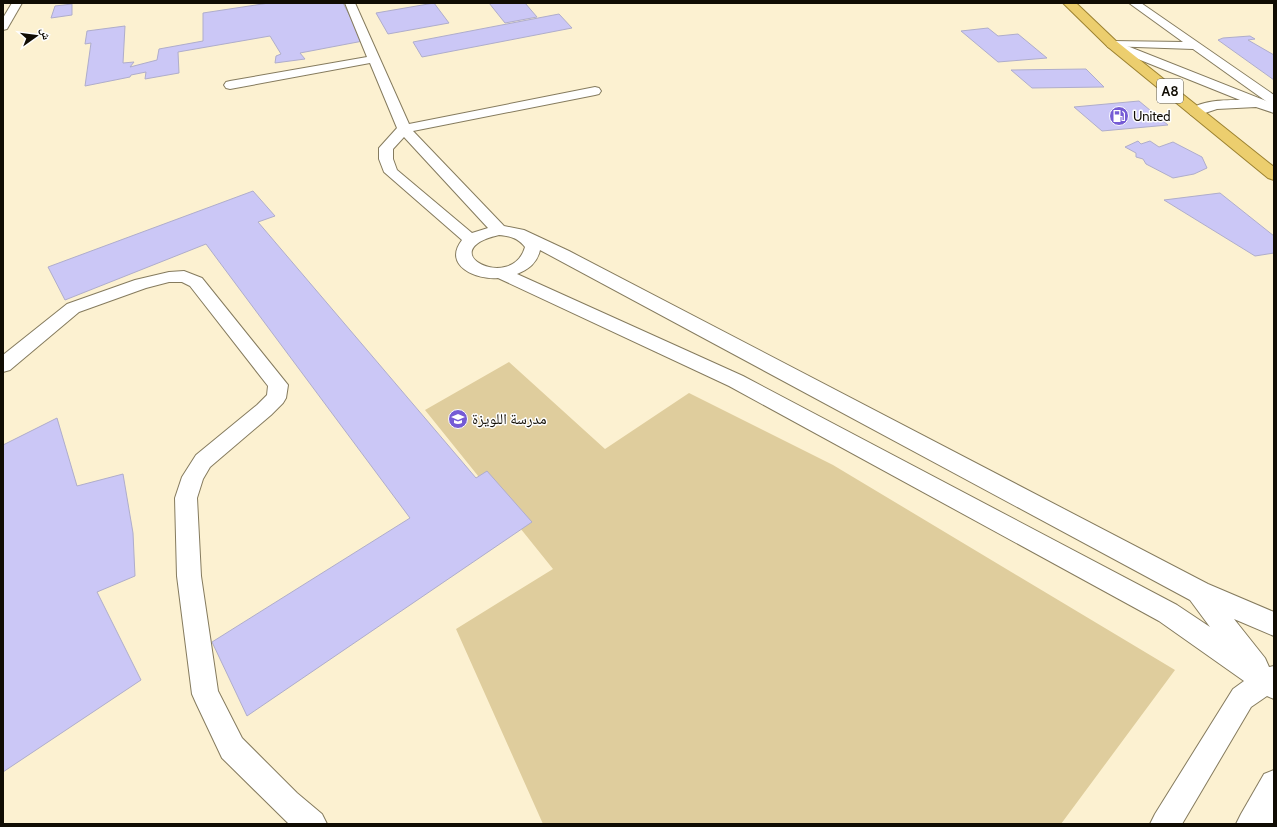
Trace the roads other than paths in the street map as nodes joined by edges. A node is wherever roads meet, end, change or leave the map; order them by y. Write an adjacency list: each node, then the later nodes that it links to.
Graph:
1 (16, 3): 5 (lane)
2 (350, 3): 8 (lane)
3 (1069, 3): 6 (highway, A8)
4 (1134, 3): 7 (lane)
5 (3, 27)
6 (1112, 44): 7 (lane); 11 (street); 12 (highway, A8)
7 (1196, 46): 11 (lane)
8 (373, 59): 9 (lane); 13 (lane)
9 (230, 85)
10 (595, 91): 13 (lane)
11 (1271, 105): 12 (street)
12 (1196, 112): 14 (highway, A8)
13 (404, 129): 15 (lane); 17 (lane)
14 (1274, 175)
15 (499, 230): 16 (lane); 17 (lane)
16 (526, 237): 18 (lane); 20 (lane)
17 (471, 240): 18 (lane)
18 (501, 273): 22 (lane)
19 (3, 365): 24 (lane)
20 (1199, 592): 21 (lane); 22 (lane)
21 (1274, 624)
22 (1272, 686): 25 (lane)
23 (1274, 784): 26 (lane)
24 (312, 824)
25 (1165, 824)
26 (1250, 824)

